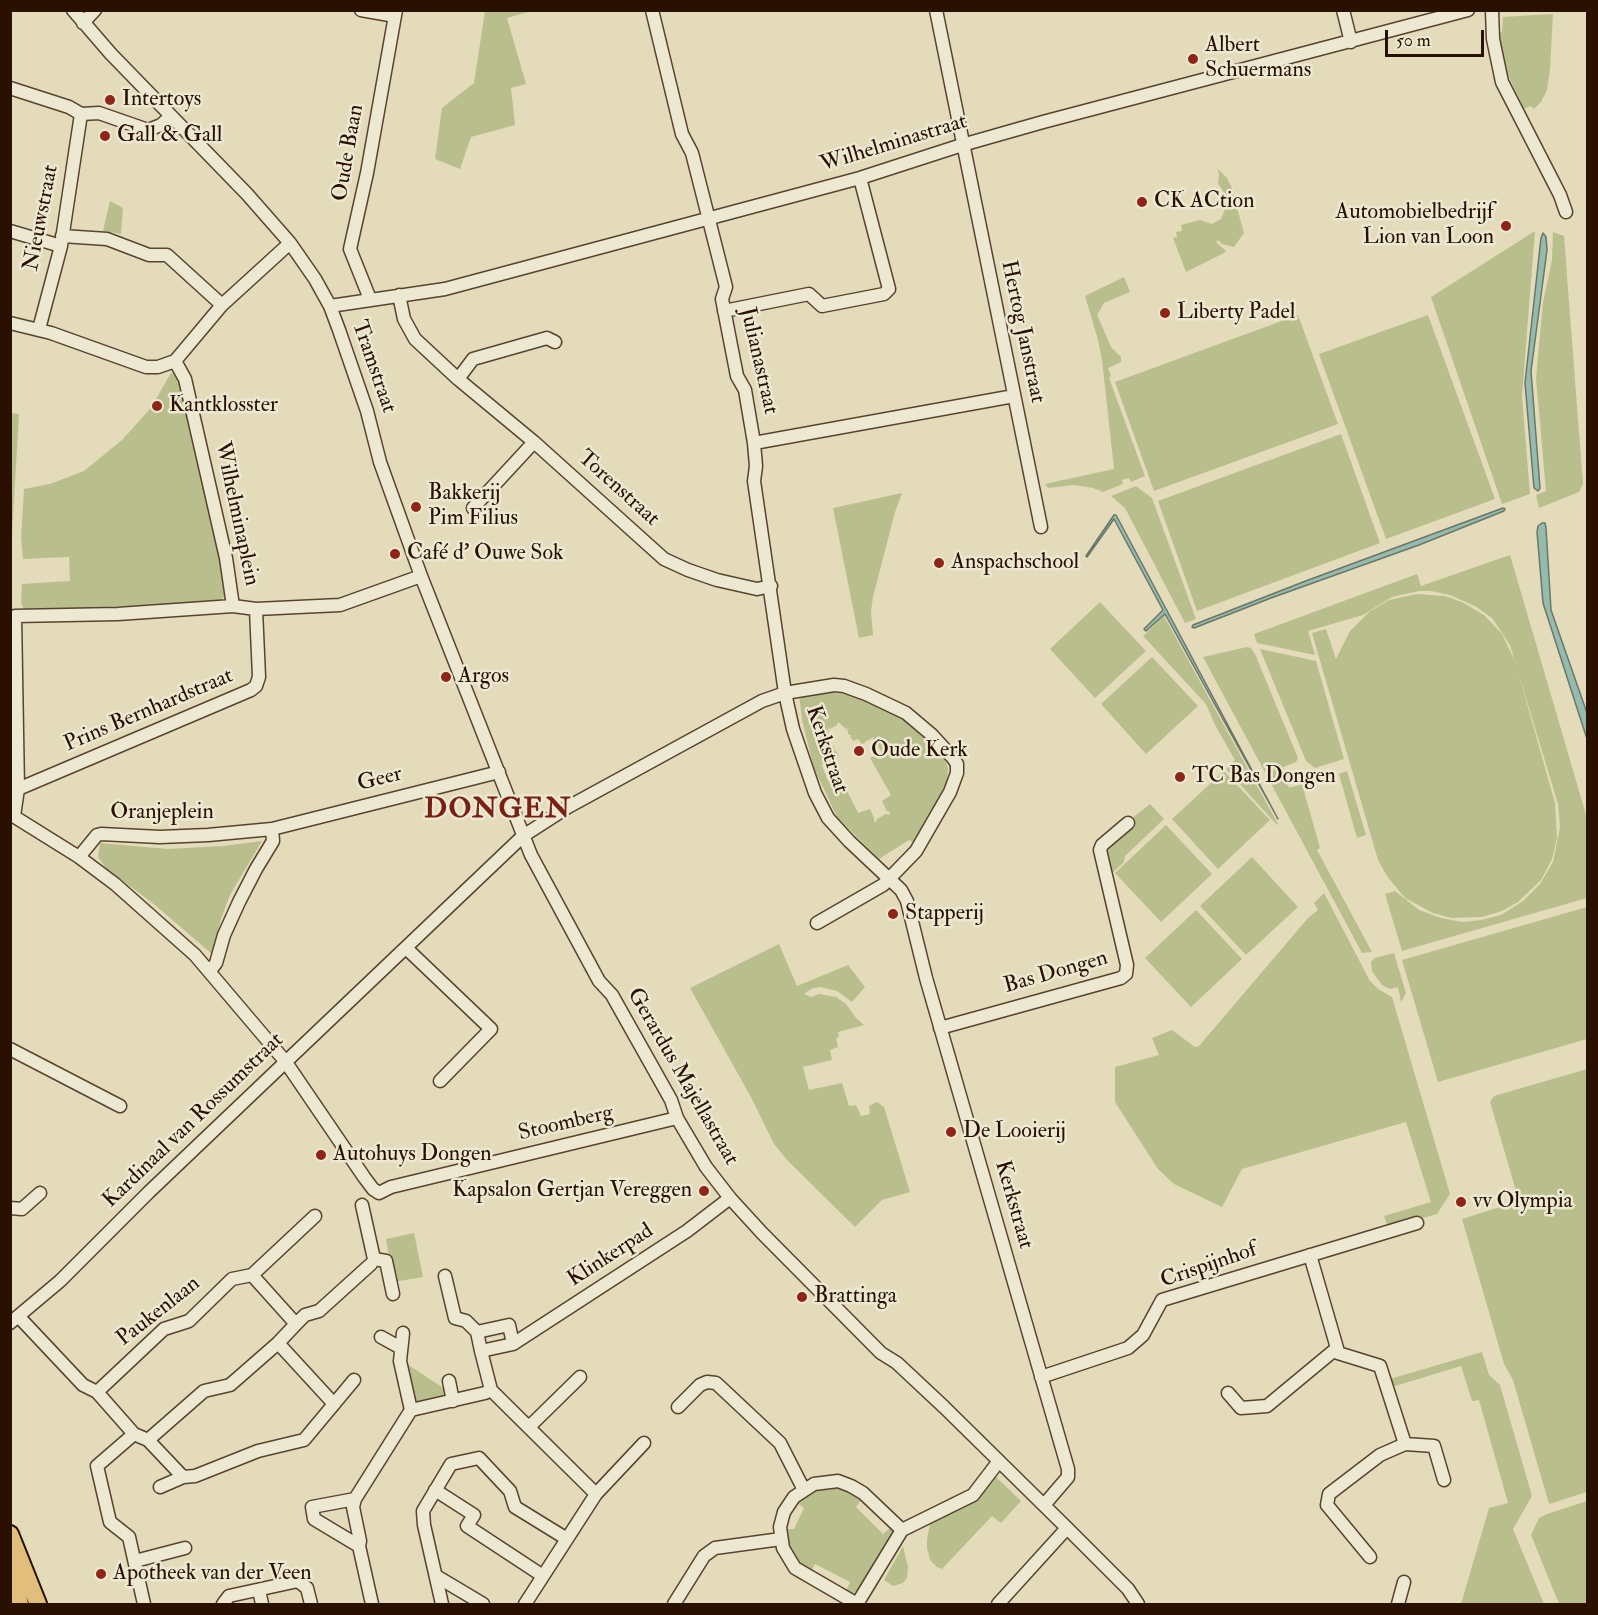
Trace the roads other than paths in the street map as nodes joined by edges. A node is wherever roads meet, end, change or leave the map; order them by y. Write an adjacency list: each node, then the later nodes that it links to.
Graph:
1 (73, 10): 10 (street, Tramstraat)
2 (95, 10): 10 (street)
3 (361, 10): 9 (street)
4 (652, 10): 18 (street, Julianastraat)
5 (936, 10): 15 (street, Hertog Janstraat)
6 (1343, 10): 11 (street)
7 (1468, 10): 11 (street, Wilhelminastraat)
8 (1492, 10): 17 (street)
9 (395, 13): 23 (street, Oude Baan)
10 (82, 23): 14 (street, Tramstraat)
11 (1351, 42): 15 (street, Wilhelminastraat)
12 (10, 88): 13 (street)
13 (81, 114): 14 (street); 20 (street, Nieuwstraat)
14 (171, 116): 21 (street, Tramstraat)
15 (962, 145): 16 (street, Wilhelminastraat); 32 (street, Hertog Janstraat)
16 (860, 178): 18 (street, Wilhelminastraat); 26 (street)
17 (1566, 212)
18 (709, 218): 22 (street, Wilhelminastraat); 26 (street, Julianastraat)
19 (10, 231): 20 (street)
20 (61, 241): 24 (street); 28 (street, Nieuwstraat)
21 (290, 243): 24 (street); 25 (street, Tramstraat)
22 (399, 295): 23 (street, Wilhelminastraat); 31 (street, Torenstraat)
23 (370, 299): 25 (street, Wilhelminastraat)
24 (222, 305): 30 (street)
25 (330, 306): 37 (street, Tramstraat)
26 (724, 311): 34 (street, Julianastraat)
27 (10, 323): 28 (street)
28 (39, 329): 30 (street)
29 (555, 342): 31 (street)
30 (175, 361): 39 (street, Wilhelminaplein)
31 (458, 379): 33 (street, Torenstraat)
32 (1014, 396): 34 (street); 36 (street, Hertog Janstraat)
33 (534, 442): 35 (street); 38 (street, Torenstraat)
34 (754, 443): 38 (street, Julianastraat)
35 (473, 508)
36 (1041, 527)
37 (421, 576): 40 (street); 42 (street, Tramstraat)
38 (771, 586): 41 (street, Julianastraat)
39 (234, 606): 40 (street); 43 (street, Wilhelminaplein)
40 (256, 609): 43 (street, Prins Bernhardstraat)
41 (785, 693): 47 (street, Kardinaal van Rossumstraat); 49 (street, Kerkstraat); 49 (street, Kerkstraat)
42 (499, 772): 46 (street, Geer); 47 (street, Tramstraat)
43 (18, 789): 44 (street)
44 (12, 815): 48 (street)
45 (1128, 823): 53 (street, Bas Dongen)
46 (272, 829): 48 (street, Oranjeplein); 52 (street)
47 (523, 836): 51 (street, Kardinaal van Rossumstraat); 58 (street, Gerardus Majellastraat)
48 (79, 857): 52 (street)
49 (889, 878): 50 (street, Kerkstraat); 53 (street, Kerkstraat)
50 (817, 923)
51 (406, 948): 55 (street, Kardinaal van Rossumstraat); 56 (street)
52 (210, 971): 55 (street)
53 (940, 1028): 81 (street, Kerkstraat)
54 (10, 1049): 57 (street)
55 (285, 1061): 58 (street, Stoomberg); 70 (street, Kardinaal van Rossumstraat)
56 (440, 1081)
57 (120, 1106)
58 (677, 1118): 60 (street, Gerardus Majellastraat)
59 (40, 1193): 62 (street)
60 (730, 1198): 76 (street, Klinkerpad); 96 (street, Gerardus Majellastraat)
61 (362, 1205): 69 (street)
62 (10, 1208)
63 (315, 1216): 67 (street, Paukenlaan)
64 (1417, 1223): 65 (street, Crispijnhof)
65 (1310, 1255): 78 (street); 81 (street, Crispijnhof)
66 (371, 1264): 71 (street)
67 (252, 1275): 71 (street); 85 (street, Paukenlaan)
68 (445, 1276): 72 (street)
69 (393, 1294)
70 (15, 1320): 85 (street)
71 (296, 1324): 75 (street)
72 (477, 1332): 76 (street); 79 (street)
73 (403, 1333): 77 (street)
74 (381, 1337): 77 (street)
75 (278, 1343): 88 (street); 93 (street)
76 (513, 1344): 79 (street, Klinkerpad)
77 (401, 1348): 90 (street)
78 (1337, 1348): 86 (street); 95 (street)
79 (481, 1352): 84 (street)
80 (580, 1377): 91 (street)
81 (1041, 1377): 104 (street, Kerkstraat)
82 (354, 1380): 88 (street)
83 (449, 1382): 87 (street)
84 (491, 1390): 87 (street); 91 (street)
85 (97, 1392): 92 (street)
86 (1228, 1393)
87 (453, 1401): 90 (street)
88 (334, 1404): 97 (street)
89 (678, 1407): 101 (street)
90 (411, 1410): 103 (street)
91 (529, 1427): 102 (street)
92 (134, 1434): 93 (street); 113 (street)
93 (148, 1440): 97 (street)
94 (644, 1443): 102 (street)
95 (1405, 1444): 98 (street); 112 (street)
96 (999, 1461): 104 (street, Gerardus Majellastraat); 106 (street)
97 (183, 1476): 99 (street)
98 (1444, 1480)
99 (160, 1487)
100 (435, 1490): 108 (street); 115 (street); 116 (street)
101 (804, 1490): 106 (street); 109 (street)
102 (596, 1494): 108 (street)
103 (355, 1500): 110 (street); 110 (street)
104 (1044, 1505): 105 (street, Gerardus Majellastraat)
105 (1067, 1528): 131 (street); 132 (street, Gerardus Majellastraat)
106 (902, 1530): 119 (street)
107 (10, 1534): 121 (main road)
108 (567, 1539): 116 (street)
109 (781, 1539): 119 (street); 130 (street)
110 (359, 1546): 126 (street)
111 (185, 1548): 113 (street)
112 (1370, 1557)
113 (135, 1561): 122 (street)
114 (10, 1565): 120 (main road)
115 (436, 1576): 127 (street); 128 (street)
116 (543, 1576): 129 (street)
117 (1404, 1582): 133 (street)
118 (259, 1590): 123 (street); 124 (street); 125 (street)
119 (857, 1604)
120 (20, 1605)
121 (38, 1605)
122 (144, 1605)
123 (223, 1605)
124 (262, 1605)
125 (311, 1605)
126 (372, 1605)
127 (442, 1605)
128 (483, 1605)
129 (525, 1605)
130 (674, 1605)
131 (998, 1605)
132 (1137, 1605)
133 (1398, 1605)

